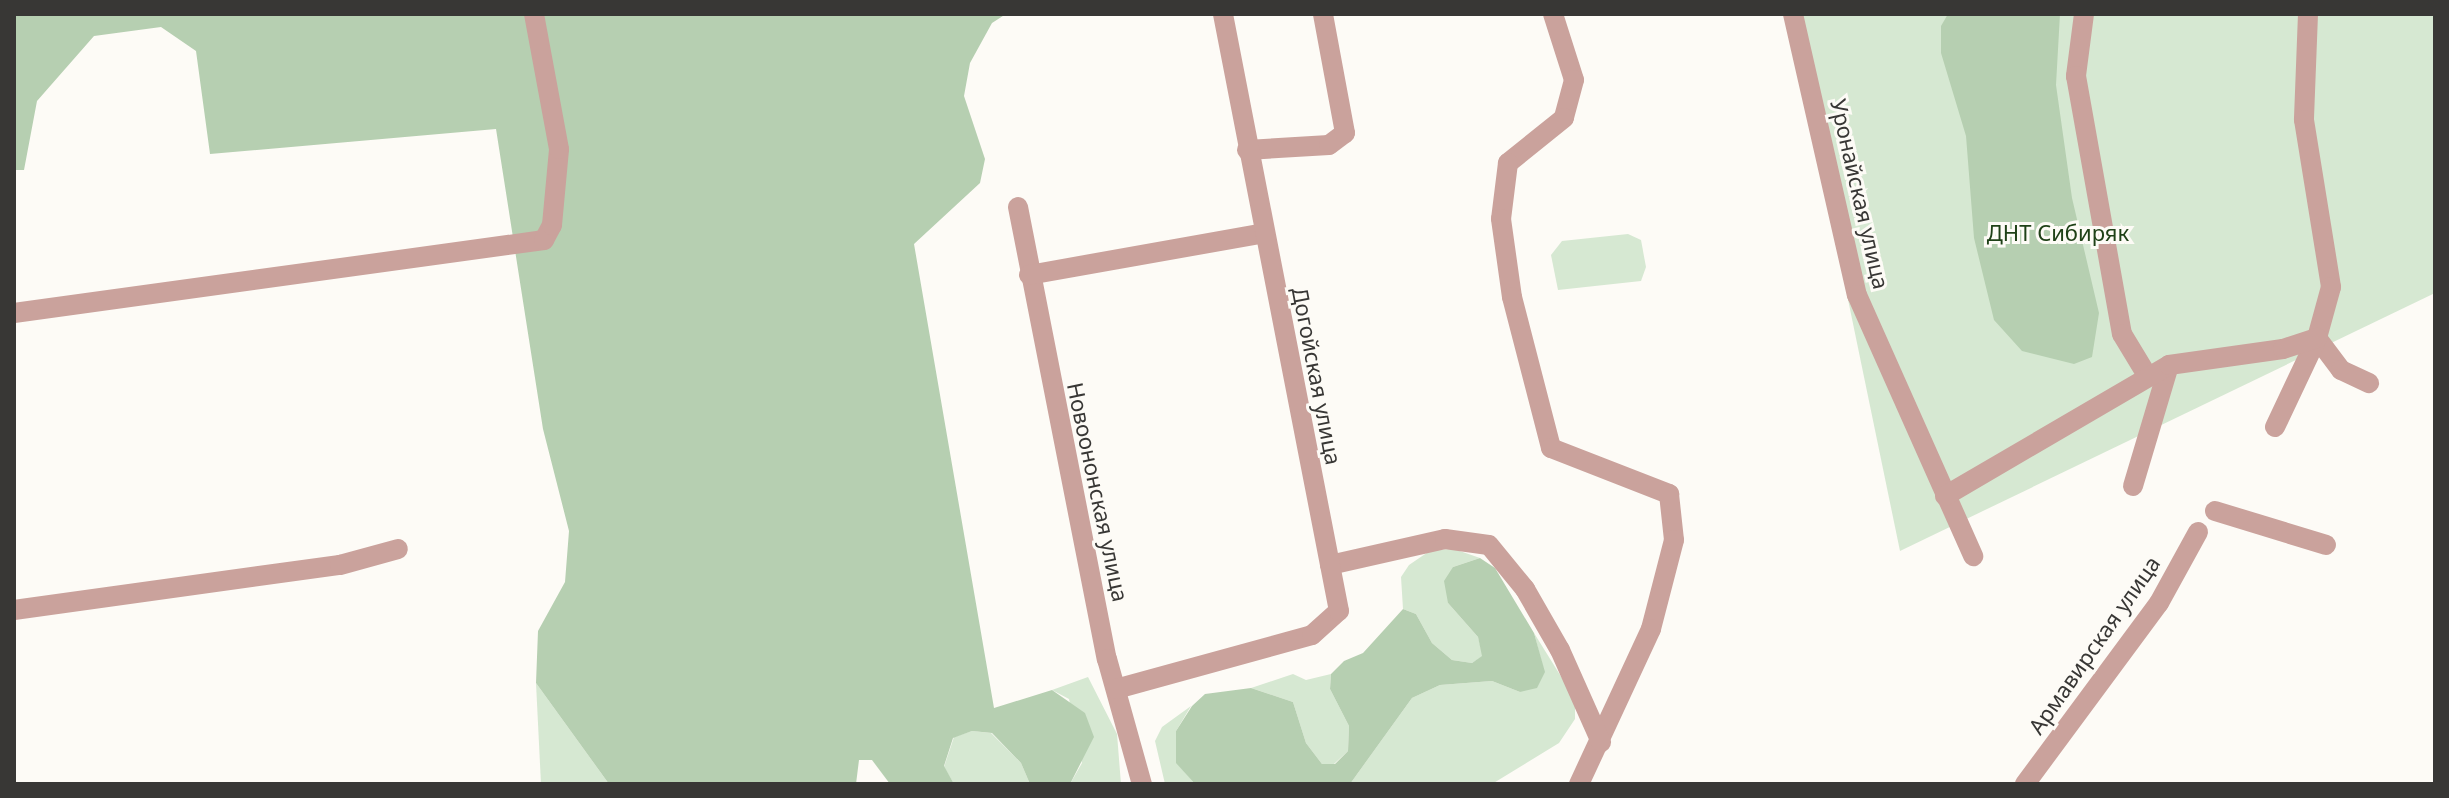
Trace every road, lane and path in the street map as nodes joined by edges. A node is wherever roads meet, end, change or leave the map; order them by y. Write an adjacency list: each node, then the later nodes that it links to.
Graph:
1 (534, 14): 12 (street)
2 (1223, 14): 8 (street, Догойская улица)
3 (1323, 14): 8 (street)
4 (1553, 14): 28 (street)
5 (1793, 14): 19 (street, Уронайская улица)
6 (2084, 14): 15 (street)
7 (2308, 14): 13 (street)
8 (1247, 150): 10 (street, Догойская улица)
9 (1018, 207): 11 (street, Новоононская улица)
10 (1264, 233): 11 (street); 25 (street, Догойская улица)
11 (1029, 275): 27 (street, Новоононская улица)
12 (14, 313)
13 (2317, 338): 14 (street); 16 (street); 17 (street)
14 (2169, 365): 15 (street); 18 (street)
15 (2148, 377): 19 (street)
16 (2369, 383)
17 (2275, 427)
18 (2133, 486)
19 (1945, 496): 24 (street, Уронайская улица)
20 (2215, 511): 22 (street)
21 (2198, 532): 31 (street, Армавирская улица)
22 (2326, 545)
23 (398, 549): 26 (street)
24 (1973, 556)
25 (1330, 565): 27 (street, Догойская улица); 28 (street)
26 (14, 610)
27 (1116, 689): 29 (street, Новоононская улица)
28 (1601, 742): 30 (street)
29 (1142, 784)
30 (1579, 784)
31 (2025, 784)

